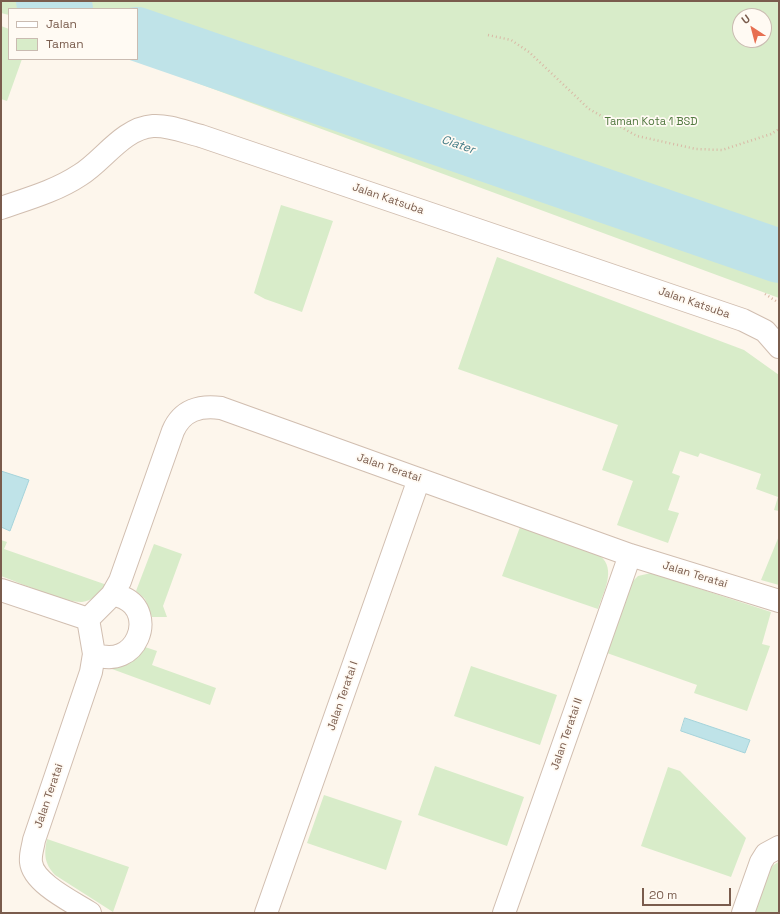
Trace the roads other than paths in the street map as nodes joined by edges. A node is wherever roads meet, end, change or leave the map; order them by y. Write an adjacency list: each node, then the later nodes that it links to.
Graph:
1 (1, 208): 2 (street, Jalan Katsuba)
2 (779, 347)
3 (419, 479): 4 (street, Jalan Teratai); 6 (street, Jalan Teratai); 12 (street, Jalan Teratai I)
4 (630, 555): 7 (street, Jalan Teratai); 13 (street, Jalan Teratai II)
5 (1, 590): 8 (street)
6 (112, 594): 8 (street, Jalan Teratai); 9 (street)
7 (779, 601)
8 (88, 619): 9 (street, Jalan Teratai)
9 (94, 654): 11 (street, Jalan Teratai)
10 (779, 847): 14 (street)
11 (90, 913)
12 (266, 913)
13 (504, 913)
14 (742, 913)

